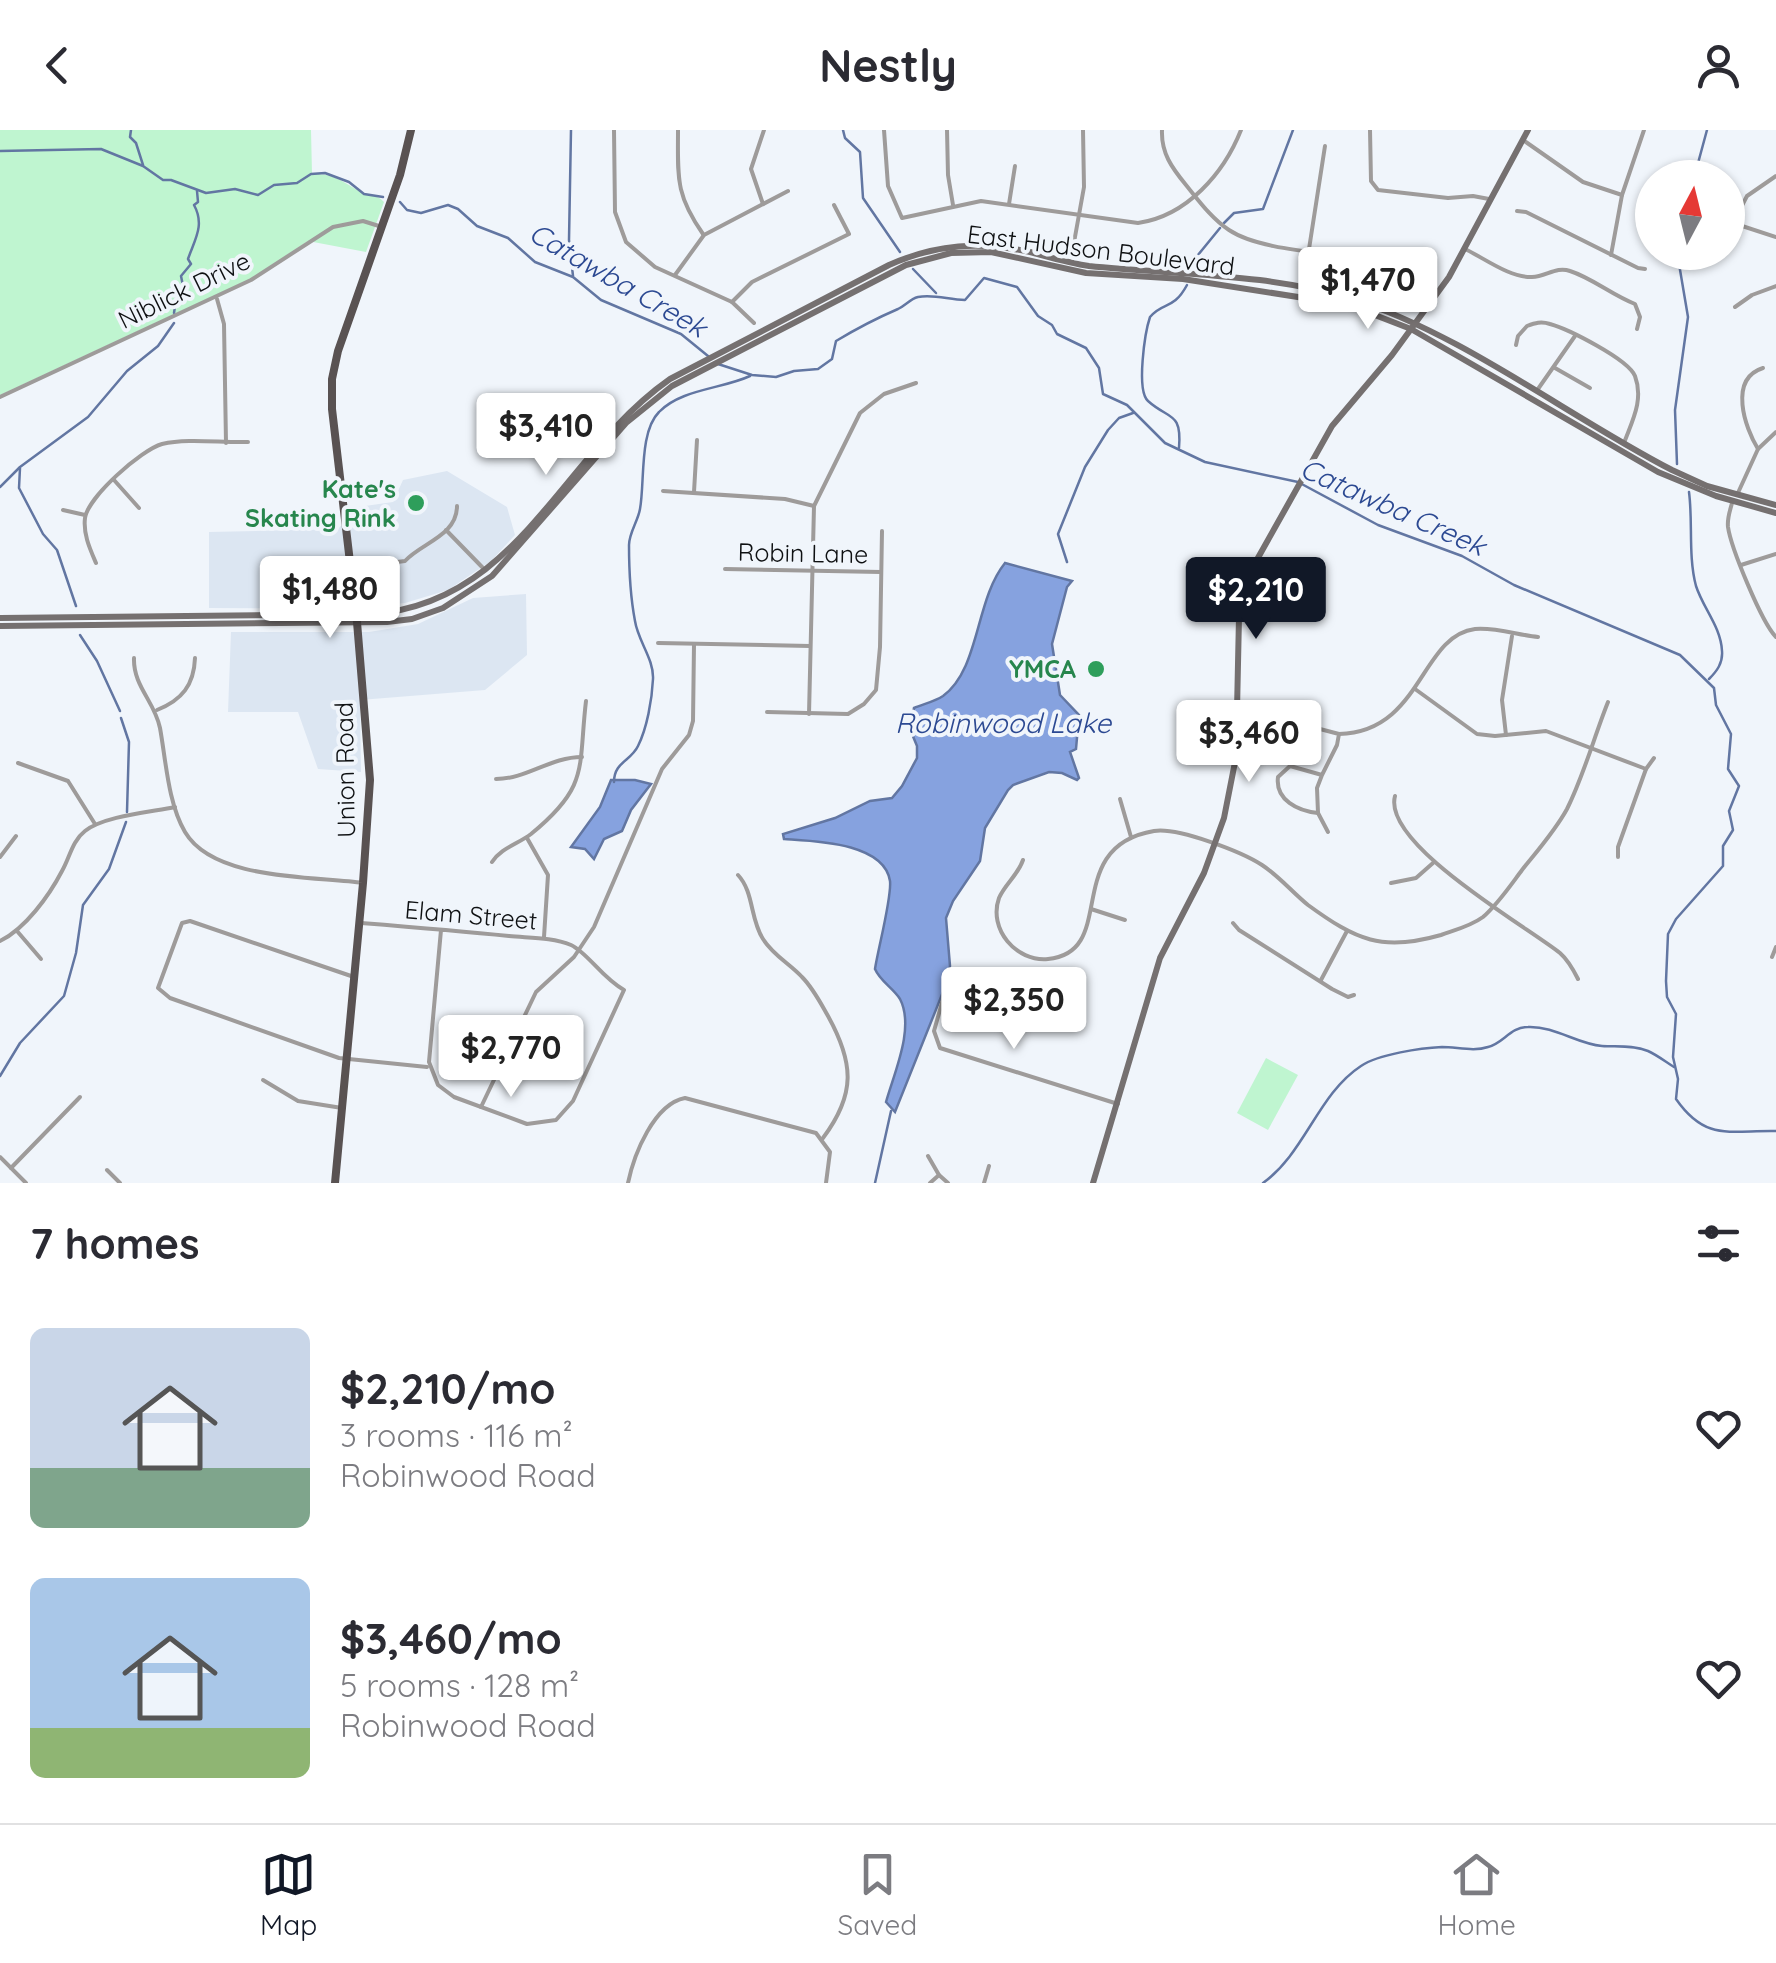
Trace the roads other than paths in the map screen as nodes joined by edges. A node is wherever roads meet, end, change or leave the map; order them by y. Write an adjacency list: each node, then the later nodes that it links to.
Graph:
1 (411, 130): 28 (main road, Union Road)
2 (614, 130): 38 (street)
3 (678, 130): 30 (street)
4 (764, 130): 22 (street)
5 (884, 130): 25 (street)
6 (947, 130): 25 (street)
7 (1083, 130): 27 (street)
8 (1162, 130): 19 (street)
9 (1241, 130): 19 (street)
10 (1370, 130): 20 (street)
11 (1528, 130): 13 (main road)
12 (1644, 130): 18 (street)
13 (1522, 140): 18 (street); 20 (main road)
14 (1325, 146): 34 (street)
15 (1015, 166): 23 (street)
16 (1776, 176): 21 (street)
17 (788, 191): 22 (street)
18 (1622, 194): 35 (street)
19 (1194, 195): 27 (street); 34 (street)
20 (1491, 200): 33 (main road)
21 (1745, 201)
22 (763, 204): 30 (street)
23 (1010, 204): 25 (street); 27 (street)
24 (834, 205): 41 (street)
25 (954, 205)
26 (1518, 211): 35 (street)
27 (1080, 216): 32 (street)
28 (382, 227): 40 (street, Niblick Drive); 76 (main road, Union Road)
29 (1745, 227): 31 (street)
30 (704, 235): 38 (street)
31 (1776, 237)
32 (1073, 248)
33 (1465, 248): 44 (main road); 45 (street)
34 (1309, 250): 36 (street)
35 (1610, 256): 37 (street)
36 (1357, 258)
37 (1635, 265)
38 (674, 274): 41 (street)
39 (1776, 286): 42 (street)
40 (216, 297): 53 (street, Niblick Drive); 56 (street)
41 (732, 302): 43 (street)
42 (1735, 307)
43 (754, 324)
44 (1413, 326): 52 (main road, East Hudson Boulevard); 58 (main road, East Hudson Boulevard); 97 (main road)
45 (1636, 329)
46 (1575, 336): 47 (street); 48 (street); 59 (street)
47 (1516, 345)
48 (1553, 367): 51 (street); 52 (street)
49 (1763, 368): 60 (street)
50 (916, 383): 66 (street)
51 (1590, 388)
52 (1534, 395): 59 (main road, East Hudson Boulevard)
53 (0, 397)
54 (1776, 432): 60 (street)
55 (697, 440): 63 (street)
56 (226, 442): 57 (street); 61 (street)
57 (248, 442)
58 (603, 445): 79 (main road, East Hudson Boulevard); 81 (main road, East Hudson Boulevard)
59 (1621, 446): 64 (main road, East Hudson Boulevard)
60 (1758, 449): 64 (street)
61 (114, 480): 67 (street); 70 (street)
62 (663, 491): 63 (street)
63 (694, 492): 66 (street)
64 (1735, 498): 68 (main road, East Hudson Boulevard); 75 (street)
65 (457, 506): 71 (street)
66 (814, 506): 78 (street)
67 (139, 508)
68 (1776, 509)
69 (63, 510): 70 (street)
70 (86, 514): 74 (street)
71 (446, 530): 76 (street); 79 (street)
72 (882, 531): 80 (street)
73 (1776, 554): 75 (street)
74 (96, 563)
75 (1741, 565): 84 (street)
76 (351, 568): 81 (main road, Union Road)
77 (725, 570): 78 (street, Robin Lane)
78 (811, 571): 80 (street, Robin Lane); 88 (street)
79 (486, 572): 81 (main road, East Hudson Boulevard)
80 (881, 572): 96 (street)
81 (357, 618): 82 (main road, East Hudson Boulevard); 123 (main road, Union Road)
82 (0, 622)
83 (1512, 634): 85 (street); 91 (street); 99 (street)
84 (1776, 637)
85 (1538, 638)
86 (658, 643): 87 (street)
87 (694, 644): 88 (street); 136 (street)
88 (810, 646): 96 (street)
89 (134, 658): 94 (street)
90 (194, 658): 94 (street)
91 (1415, 689): 98 (street); 99 (street)
92 (586, 701): 101 (street)
93 (1608, 702): 100 (street)
94 (157, 710): 109 (street)
95 (767, 712): 96 (street)
96 (808, 714)
97 (1238, 718): 98 (street); 116 (main road)
98 (1338, 734): 105 (street)
99 (1506, 735): 100 (street)
100 (1590, 748): 104 (street); 125 (street)
101 (582, 758): 106 (street); 115 (street)
102 (1654, 758): 104 (street)
103 (18, 763): 111 (street)
104 (1646, 769): 118 (street)
105 (1322, 775): 110 (street); 110 (street)
106 (496, 779)
107 (1395, 796): 121 (street)
108 (1120, 799): 114 (street)
109 (176, 807): 111 (street); 123 (street)
110 (1318, 813): 112 (street)
111 (95, 824): 132 (street)
112 (1328, 832)
113 (16, 836): 117 (street)
114 (1131, 837): 116 (street); 126 (street)
115 (527, 838): 120 (street); 133 (street)
116 (1215, 845): 131 (street); 148 (main road)
117 (0, 857)
118 (1618, 857)
119 (1023, 860): 126 (street)
120 (492, 862)
121 (1434, 864): 124 (street); 125 (street)
122 (738, 875): 151 (street)
123 (363, 883): 128 (main road, Union Road)
124 (1390, 883)
125 (1493, 906): 131 (street); 140 (street)
126 (1091, 908): 127 (street)
127 (1125, 920)
128 (359, 923): 130 (street, Elam Street); 139 (main road, Union Road)
129 (1233, 923): 141 (street)
130 (441, 930): 133 (street, Elam Street); 145 (street)
131 (1347, 931): 141 (street)
132 (17, 932): 134 (street); 138 (street)
133 (544, 939): 136 (street, Elam Street)
134 (0, 941)
135 (1776, 947): 137 (street)
136 (579, 950): 149 (street); 149 (street)
137 (1772, 956)
138 (41, 959)
139 (354, 977): 144 (main road, Union Road); 144 (street)
140 (1578, 978)
141 (1321, 981): 143 (street)
142 (947, 984): 148 (street)
143 (1354, 996)
144 (346, 1059): 145 (street); 150 (main road, Union Road)
145 (429, 1067): 149 (street)
146 (263, 1080): 150 (street)
147 (80, 1097): 155 (street)
148 (1118, 1104): 166 (main road)
149 (481, 1107)
150 (342, 1108): 160 (main road, Union Road)
151 (823, 1138): 161 (street); 162 (street)
152 (928, 1156): 157 (street)
153 (0, 1157): 155 (street)
154 (989, 1166): 165 (street)
155 (11, 1168): 158 (street)
156 (107, 1170): 159 (street)
157 (939, 1175): 163 (street); 164 (street)
158 (26, 1183)
159 (120, 1183)
160 (335, 1183)
161 (628, 1183)
162 (826, 1183)
163 (930, 1183)
164 (948, 1183)
165 (984, 1183)
166 (1093, 1183)

